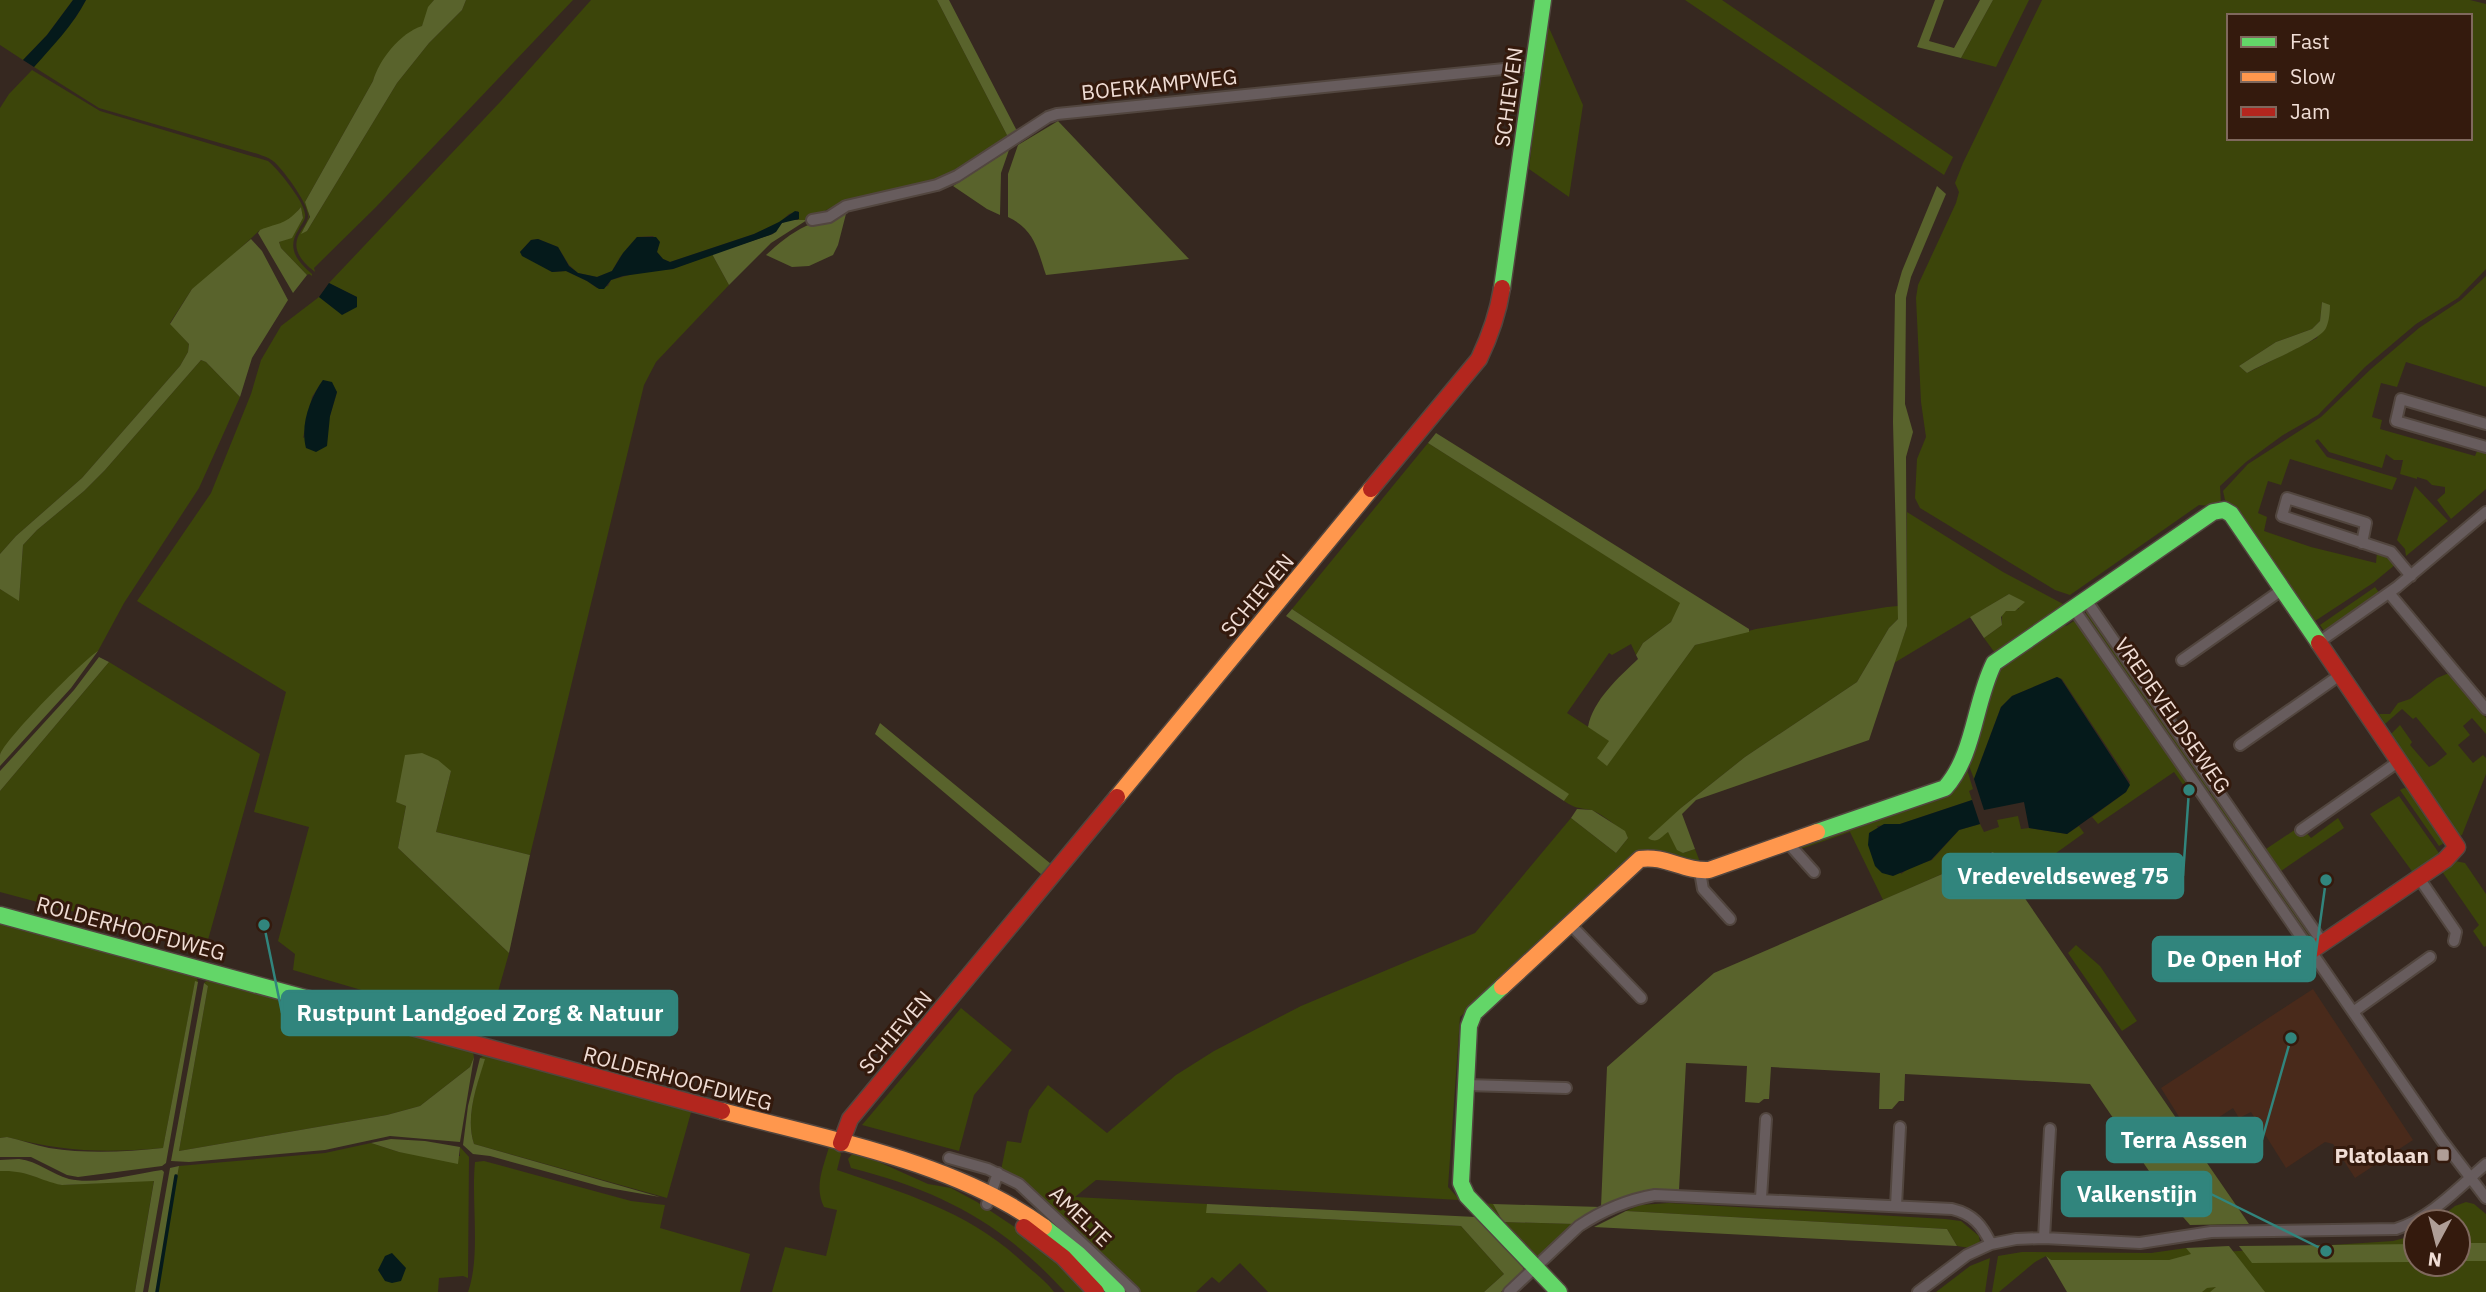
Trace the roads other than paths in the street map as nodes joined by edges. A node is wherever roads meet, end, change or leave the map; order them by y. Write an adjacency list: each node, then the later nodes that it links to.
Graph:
1 (1543, 0): 2 (street, SCHIEVEN)
2 (1534, 66): 3 (street, BOERKAMPWEG); 36 (street, SCHIEVEN)
3 (812, 220)
4 (2486, 425): 5 (street); 5 (street)
5 (2484, 446)
6 (2486, 512): 8 (street)
7 (2362, 543): 7 (street); 8 (street)
8 (2411, 576): 10 (street)
9 (2283, 589): 11 (street); 12 (street); 13 (street)
10 (2389, 593): 12 (street); 15 (street)
11 (2080, 604): 19 (street); 27 (street, VREDEVELDSEWEG)
12 (2319, 642): 14 (street)
13 (2182, 660)
14 (2340, 675): 16 (street); 17 (street)
15 (2486, 709)
16 (2240, 745)
17 (2398, 762): 18 (street); 22 (street)
18 (2301, 830)
19 (1788, 843): 20 (street); 21 (street)
20 (1700, 872): 24 (street); 25 (street)
21 (1814, 872)
22 (2419, 878): 26 (street); 27 (street)
23 (0, 915): 36 (street, ROLDERHOOFDWEG)
24 (1730, 919)
25 (1570, 924): 29 (street); 31 (street)
26 (2454, 942)
27 (2317, 947): 30 (street, VREDEVELDSEWEG)
28 (2430, 957): 30 (street)
29 (1641, 998)
30 (2353, 1012): 40 (street, VREDEVELDSEWEG)
31 (1466, 1085): 32 (street); 47 (street)
32 (1566, 1088)
33 (1766, 1119): 43 (street)
34 (1900, 1127): 44 (street)
35 (2050, 1129): 45 (street)
36 (841, 1143): 42 (street, ROLDERHOOFDWEG)
37 (949, 1158): 39 (street, AMELTE)
38 (2486, 1164): 40 (street)
39 (998, 1173): 42 (street); 50 (street, AMELTE)
40 (2469, 1179): 41 (street, VREDEVELDSEWEG); 45 (street)
41 (2486, 1198)
42 (988, 1199): 48 (street, ROLDERHOOFDWEG); 49 (street, ROLDERHOOFDWEG)
43 (1761, 1199): 44 (street); 47 (street)
44 (1896, 1206): 46 (street)
45 (2044, 1238): 46 (street)
46 (1991, 1244): 53 (street)
47 (1536, 1269): 51 (street); 52 (street)
48 (1096, 1292)
49 (1117, 1292)
50 (1134, 1292)
51 (1509, 1292)
52 (1559, 1292)
53 (1918, 1292)

